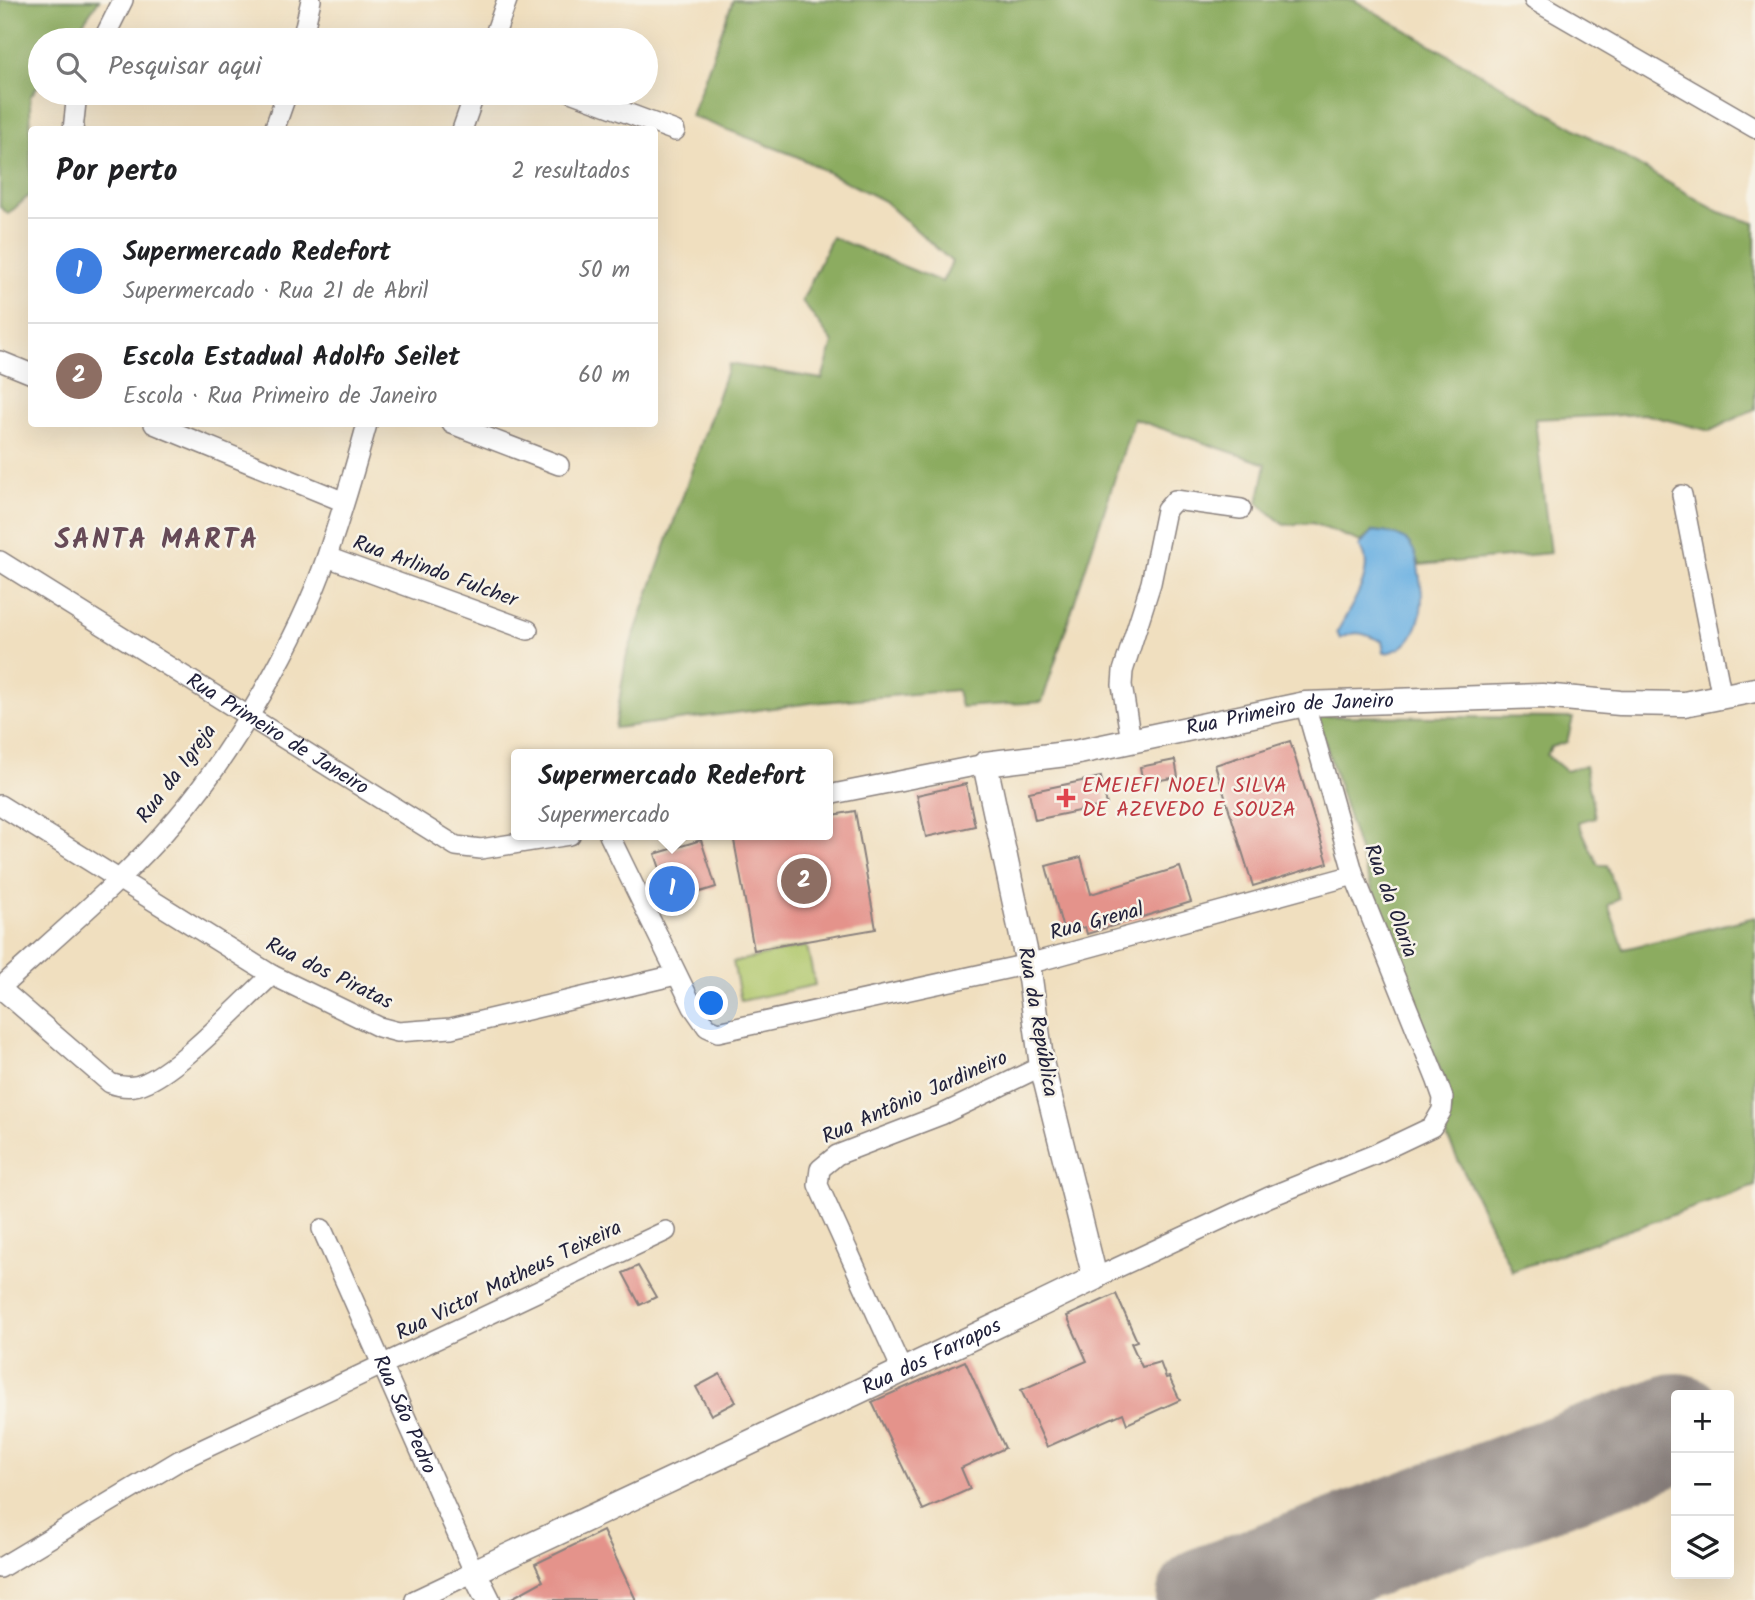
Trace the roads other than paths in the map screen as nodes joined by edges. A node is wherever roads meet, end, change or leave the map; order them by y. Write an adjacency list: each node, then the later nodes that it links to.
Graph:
1 (123, 0): 5 (street)
2 (311, 0): 6 (street)
3 (507, 0): 7 (street)
4 (1534, 0): 15 (street)
5 (109, 28)
6 (305, 28)
7 (497, 28)
8 (76, 105): 12 (street)
9 (283, 105): 13 (street)
10 (471, 105): 14 (street)
11 (605, 105): 16 (street)
12 (73, 126)
13 (275, 126)
14 (464, 126)
15 (1755, 128)
16 (675, 131)
17 (0, 361): 18 (street)
18 (28, 372)
19 (160, 427): 24 (street)
20 (367, 427): 24 (street, Rua da Igreja)
21 (460, 427): 22 (street)
22 (559, 465)
23 (1682, 495): 30 (street)
24 (342, 501): 26 (street, Rua da Igreja)
25 (1241, 509): 33 (street)
26 (327, 556): 28 (street, Rua Arlindo Fulcher); 32 (street, Rua da Igreja)
27 (0, 561): 32 (street, Rua Primeiro de Janeiro)
28 (528, 630)
29 (1755, 690): 30 (street, Rua Primeiro de Janeiro)
30 (1721, 698): 31 (street, Rua Primeiro de Janeiro)
31 (1305, 704): 33 (street, Rua Primeiro de Janeiro); 39 (street, Rua da Olaria)
32 (248, 713): 37 (street, Rua Primeiro de Janeiro); 40 (street, Rua da Igreja)
33 (1131, 741): 34 (street, Rua Primeiro de Janeiro)
34 (985, 764): 35 (street, Rua Primeiro de Janeiro); 41 (street, Rua da República)
35 (833, 794)
36 (0, 805): 40 (street, Rua dos Piratas)
37 (538, 840)
38 (611, 840): 43 (street)
39 (1354, 876): 41 (street, Rua Grenal); 46 (street, Rua da Olaria)
40 (120, 878): 42 (street, Rua dos Piratas); 44 (street, Rua da Igreja)
41 (1028, 964): 43 (street, Rua Grenal); 45 (street, Rua da República)
42 (272, 975): 43 (street, Rua dos Piratas); 44 (street)
43 (676, 975)
44 (0, 988)
45 (1042, 1066): 49 (street, Rua da República); 51 (street, Rua Antônio Jardineiro)
46 (1442, 1110): 49 (street, Rua dos Farrapos)
47 (322, 1229): 50 (street, Rua São Pedro)
48 (666, 1231): 50 (street, Rua Victor Matheus Teixeira)
49 (1095, 1278): 51 (street, Rua dos Farrapos)
50 (382, 1367): 52 (street, Rua Victor Matheus Teixeira); 53 (street, Rua São Pedro)
51 (904, 1372): 53 (street, Rua dos Farrapos)
52 (0, 1567)
53 (474, 1572): 54 (street, Rua dos Farrapos); 55 (street, Rua São Pedro)
54 (415, 1600)
55 (488, 1600)

